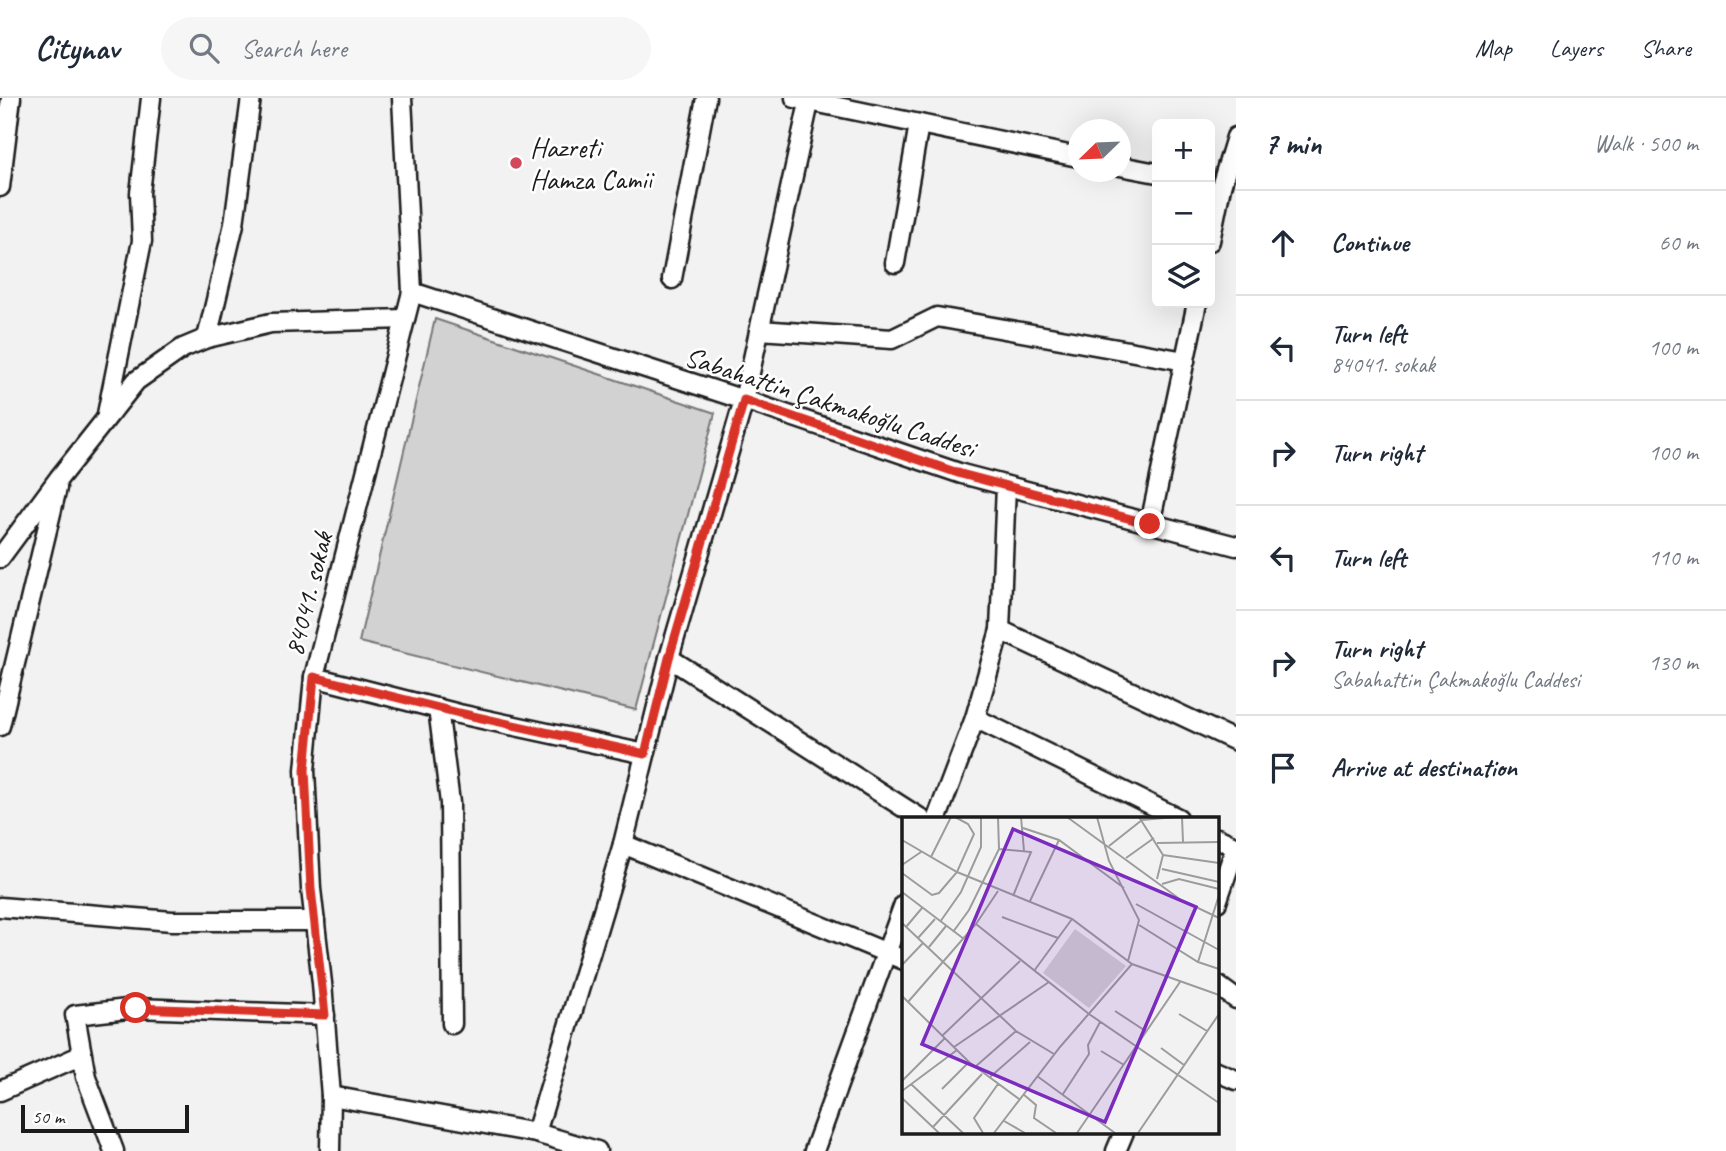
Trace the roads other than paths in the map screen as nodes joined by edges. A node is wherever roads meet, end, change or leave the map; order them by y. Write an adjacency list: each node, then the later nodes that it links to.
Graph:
1 (11, 98): 12 (street)
2 (151, 98): 24 (street)
3 (251, 98): 21 (street)
4 (402, 98): 17 (street, 84041. sokak)
5 (706, 98): 16 (street)
6 (805, 99): 7 (street); 20 (street)
7 (919, 124): 9 (street); 15 (street)
8 (1236, 137): 13 (street)
9 (1068, 155)
10 (1131, 168): 11 (street)
11 (1152, 172)
12 (0, 187)
13 (1222, 187): 14 (street)
14 (1215, 218)
15 (895, 263)
16 (672, 279)
17 (412, 292): 19 (street, 84041. sokak); 23 (street, Sabahattin Çakmakoğlu Caddesi)
18 (1196, 308): 22 (street)
19 (405, 319): 21 (street); 32 (street, 84041. sokak)
20 (759, 331): 22 (street); 23 (street)
21 (206, 338): 24 (street)
22 (1185, 360): 27 (street)
23 (744, 400): 26 (street, Sabahattin Çakmakoğlu Caddesi); 31 (street)
24 (105, 421): 25 (street)
25 (59, 478): 29 (street); 35 (street)
26 (1006, 486): 27 (street, Sabahattin Çakmakoğlu Caddesi); 30 (street)
27 (1150, 524): 28 (street, Sabahattin Çakmakoğlu Caddesi)
28 (1236, 546)
29 (0, 558)
30 (1000, 630): 34 (street); 36 (street)
31 (669, 658): 37 (street); 38 (street)
32 (314, 677): 33 (street); 47 (street, 84041. sokak)
33 (438, 708): 37 (street); 53 (street)
34 (975, 718): 39 (street); 40 (street)
35 (0, 726)
36 (1236, 741)
37 (645, 754): 42 (street)
38 (918, 817)
39 (937, 817)
40 (1176, 817)
41 (1218, 838): 43 (street)
42 (623, 844): 48 (street); 59 (street)
43 (1236, 846): 44 (street)
44 (1225, 892)
45 (0, 907): 47 (street)
46 (902, 909): 48 (street)
47 (315, 921): 52 (street, 84041. sokak)
48 (885, 952): 49 (street); 64 (street)
49 (902, 959)
50 (1218, 986): 51 (street)
51 (1236, 999)
52 (325, 1015): 54 (street); 58 (street, 84041. sokak)
53 (452, 1024)
54 (82, 1055): 57 (street); 61 (street)
55 (1218, 1073): 56 (street)
56 (1236, 1080)
57 (0, 1091)
58 (331, 1096): 59 (street); 62 (street, 84041. sokak)
59 (536, 1133): 63 (street)
60 (1123, 1134): 65 (street)
61 (114, 1151)
62 (331, 1151)
63 (597, 1151)
64 (814, 1151)
65 (1116, 1151)

